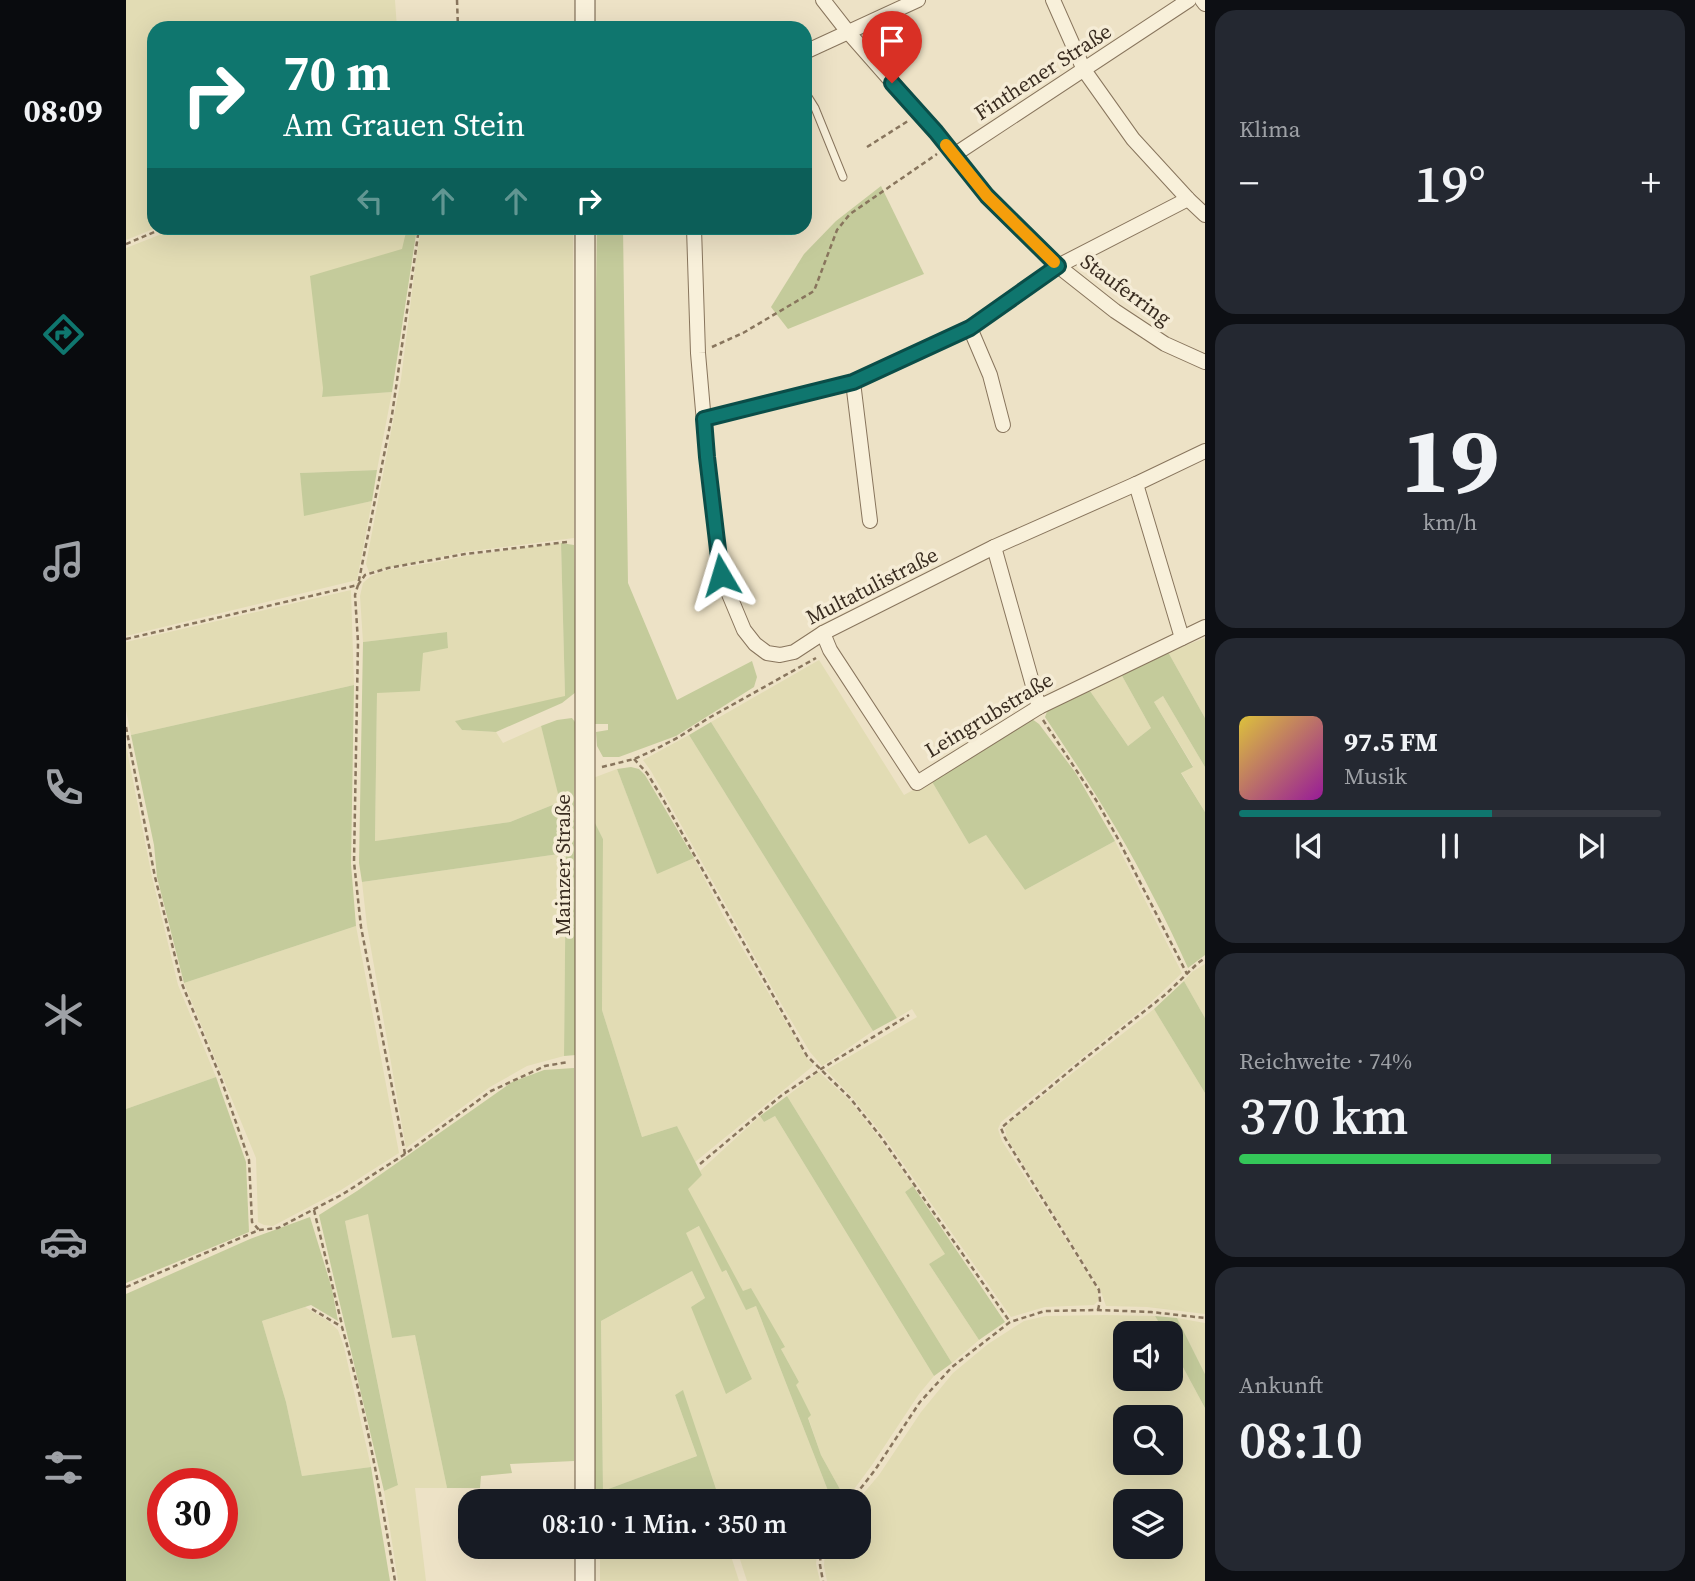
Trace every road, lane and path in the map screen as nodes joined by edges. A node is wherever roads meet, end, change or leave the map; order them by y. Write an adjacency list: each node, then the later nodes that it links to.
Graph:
1 (457, 0): 7 (path)
2 (585, 0): 8 (main road)
3 (822, 0): 9 (street, Stauferring)
4 (918, 0): 9 (street)
5 (1053, 0): 11 (street)
6 (1189, 0): 11 (street, Finthener Straße)
7 (458, 21)
8 (584, 21)
9 (848, 32): 10 (street); 13 (street, Stauferring)
10 (812, 49)
11 (1084, 70): 15 (street, Finthener Straße); 17 (street)
12 (812, 103): 16 (lane)
13 (919, 113): 14 (path); 15 (street, Stauferring)
14 (867, 147)
15 (954, 155): 24 (street, Stauferring); 26 (path)
16 (843, 177)
17 (1188, 199): 18 (street); 24 (street)
18 (1205, 215)
19 (147, 235): 23 (path)
20 (418, 235): 36 (path)
21 (585, 235): 34 (main road, Mainzer Straße)
22 (694, 235): 26 (street)
23 (126, 244)
24 (1058, 266): 25 (street); 27 (street, Stauferring)
25 (970, 328): 28 (street); 30 (street)
26 (698, 354): 29 (street)
27 (1205, 362)
28 (853, 382): 29 (street); 33 (street)
29 (704, 419): 38 (street, Multatulistraße)
30 (1003, 425)
31 (1205, 451): 32 (street, Multatulistraße)
32 (1136, 484): 35 (street, Multatulistraße); 39 (street)
33 (870, 521)
34 (584, 542): 36 (path); 45 (main road, Mainzer Straße)
35 (994, 547): 38 (street, Multatulistraße); 42 (street)
36 (358, 585): 40 (path); 51 (path)
37 (1205, 627): 39 (street, Leingrubstraße)
38 (823, 633): 41 (street, Leingrubstraße)
39 (1182, 638): 42 (street, Leingrubstraße)
40 (126, 639)
41 (830, 650): 42 (street, Leingrubstraße); 44 (path)
42 (1039, 707): 47 (path)
43 (126, 727): 54 (path)
44 (634, 759): 45 (path); 50 (path)
45 (585, 771): 49 (main road, Mainzer Straße)
46 (1205, 958): 47 (path)
47 (1187, 974): 57 (path)
48 (909, 1015): 50 (path)
49 (586, 1060): 51 (path); 61 (main road, Mainzer Straße)
50 (821, 1069): 52 (path); 59 (path)
51 (405, 1154): 53 (path)
52 (700, 1164)
53 (314, 1210): 54 (path); 60 (path)
54 (259, 1230): 55 (path)
55 (126, 1287)
56 (312, 1309): 60 (path)
57 (1098, 1310): 58 (path); 59 (path)
58 (1205, 1318)
59 (1010, 1322): 62 (path)
60 (342, 1327): 65 (path)
61 (586, 1489)
62 (860, 1489)
63 (585, 1559): 66 (main road)
64 (820, 1559): 67 (path)
65 (395, 1581)
66 (585, 1581)
67 (822, 1581)

